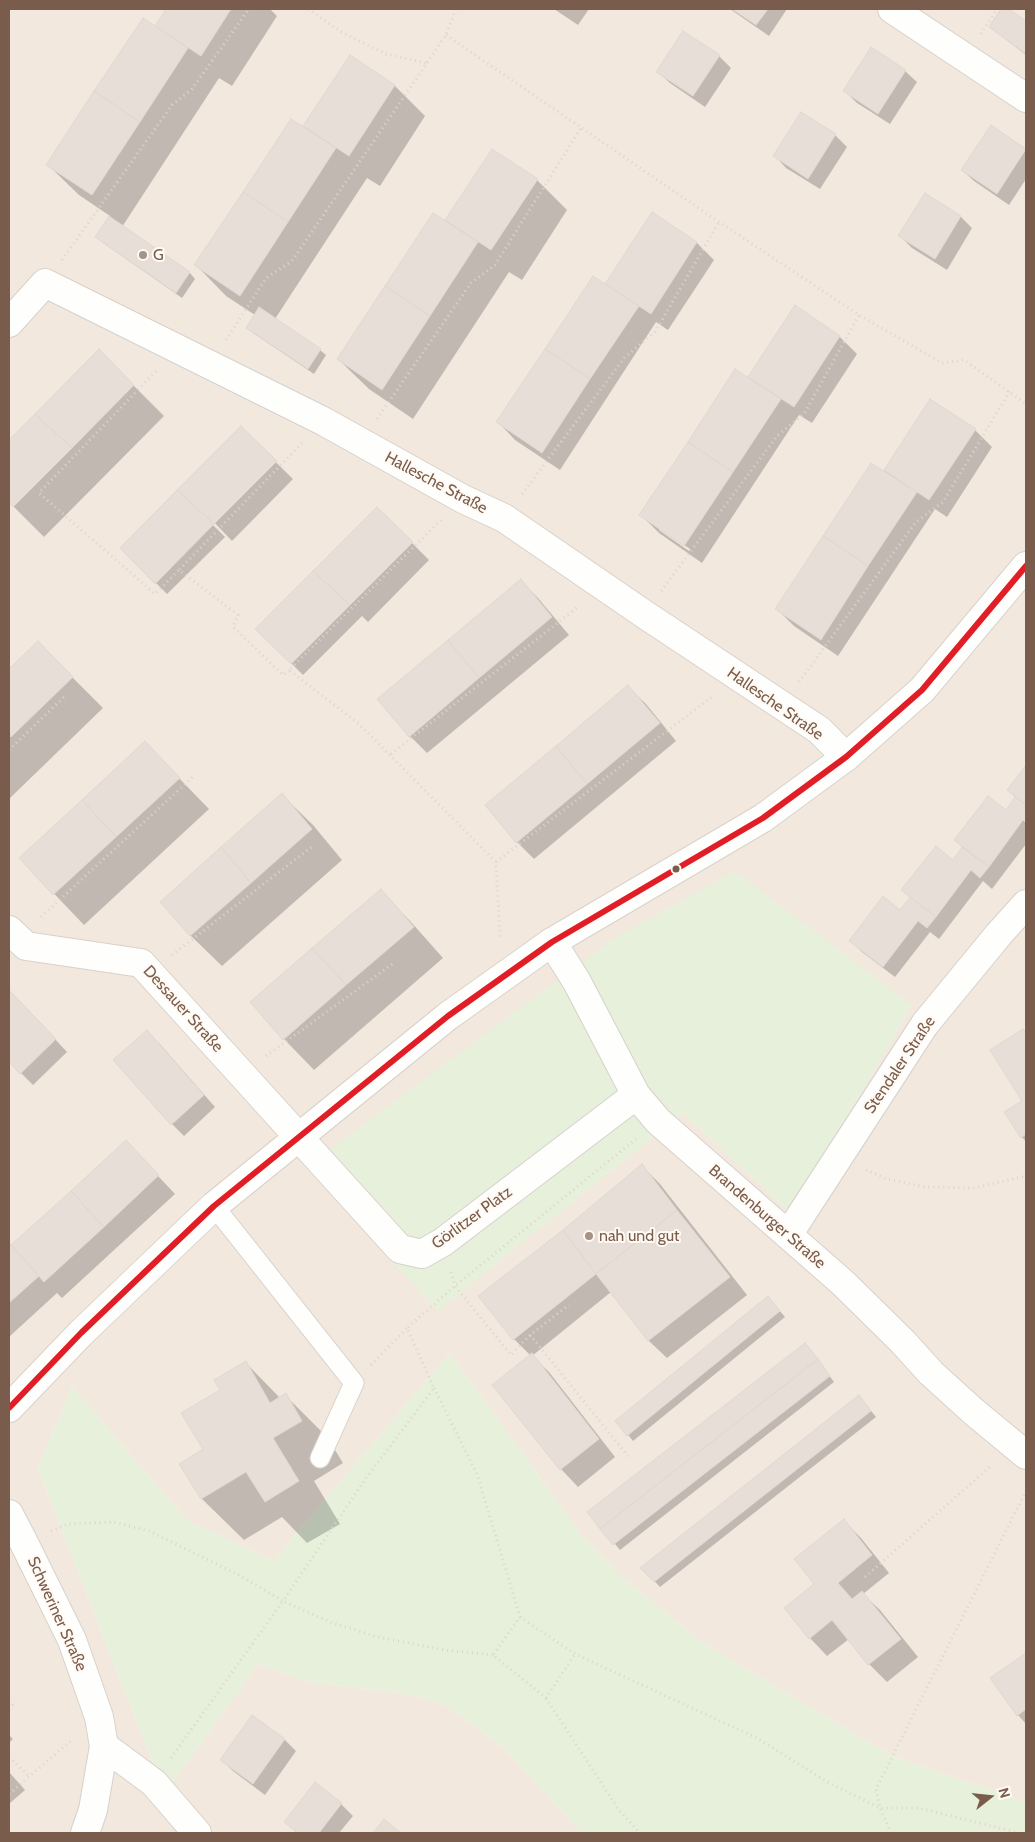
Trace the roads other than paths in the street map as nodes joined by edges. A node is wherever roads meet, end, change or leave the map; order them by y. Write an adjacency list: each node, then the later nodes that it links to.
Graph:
1 (892, 9): 2 (street)
2 (1026, 98)
3 (9, 323): 5 (street, Hallesche Straße)
4 (1026, 566): 5 (street)
5 (846, 757): 8 (street)
6 (1026, 904): 12 (street, Stendaler Straße)
7 (13, 934): 10 (street, Dessauer Straße)
8 (552, 942): 9 (street, Brandenburger Straße); 10 (street)
9 (636, 1095): 10 (street, Görlitzer Platz); 12 (street, Brandenburger Straße)
10 (298, 1138): 11 (street)
11 (214, 1206): 13 (street); 15 (lane)
12 (788, 1236): 14 (street, Brandenburger Straße)
13 (9, 1408)
14 (1020, 1450)
15 (320, 1458)
16 (9, 1514): 17 (street, Schweriner Straße)
17 (104, 1746): 18 (street, Schweriner Straße); 19 (street)
18 (85, 1833)
19 (197, 1833)

